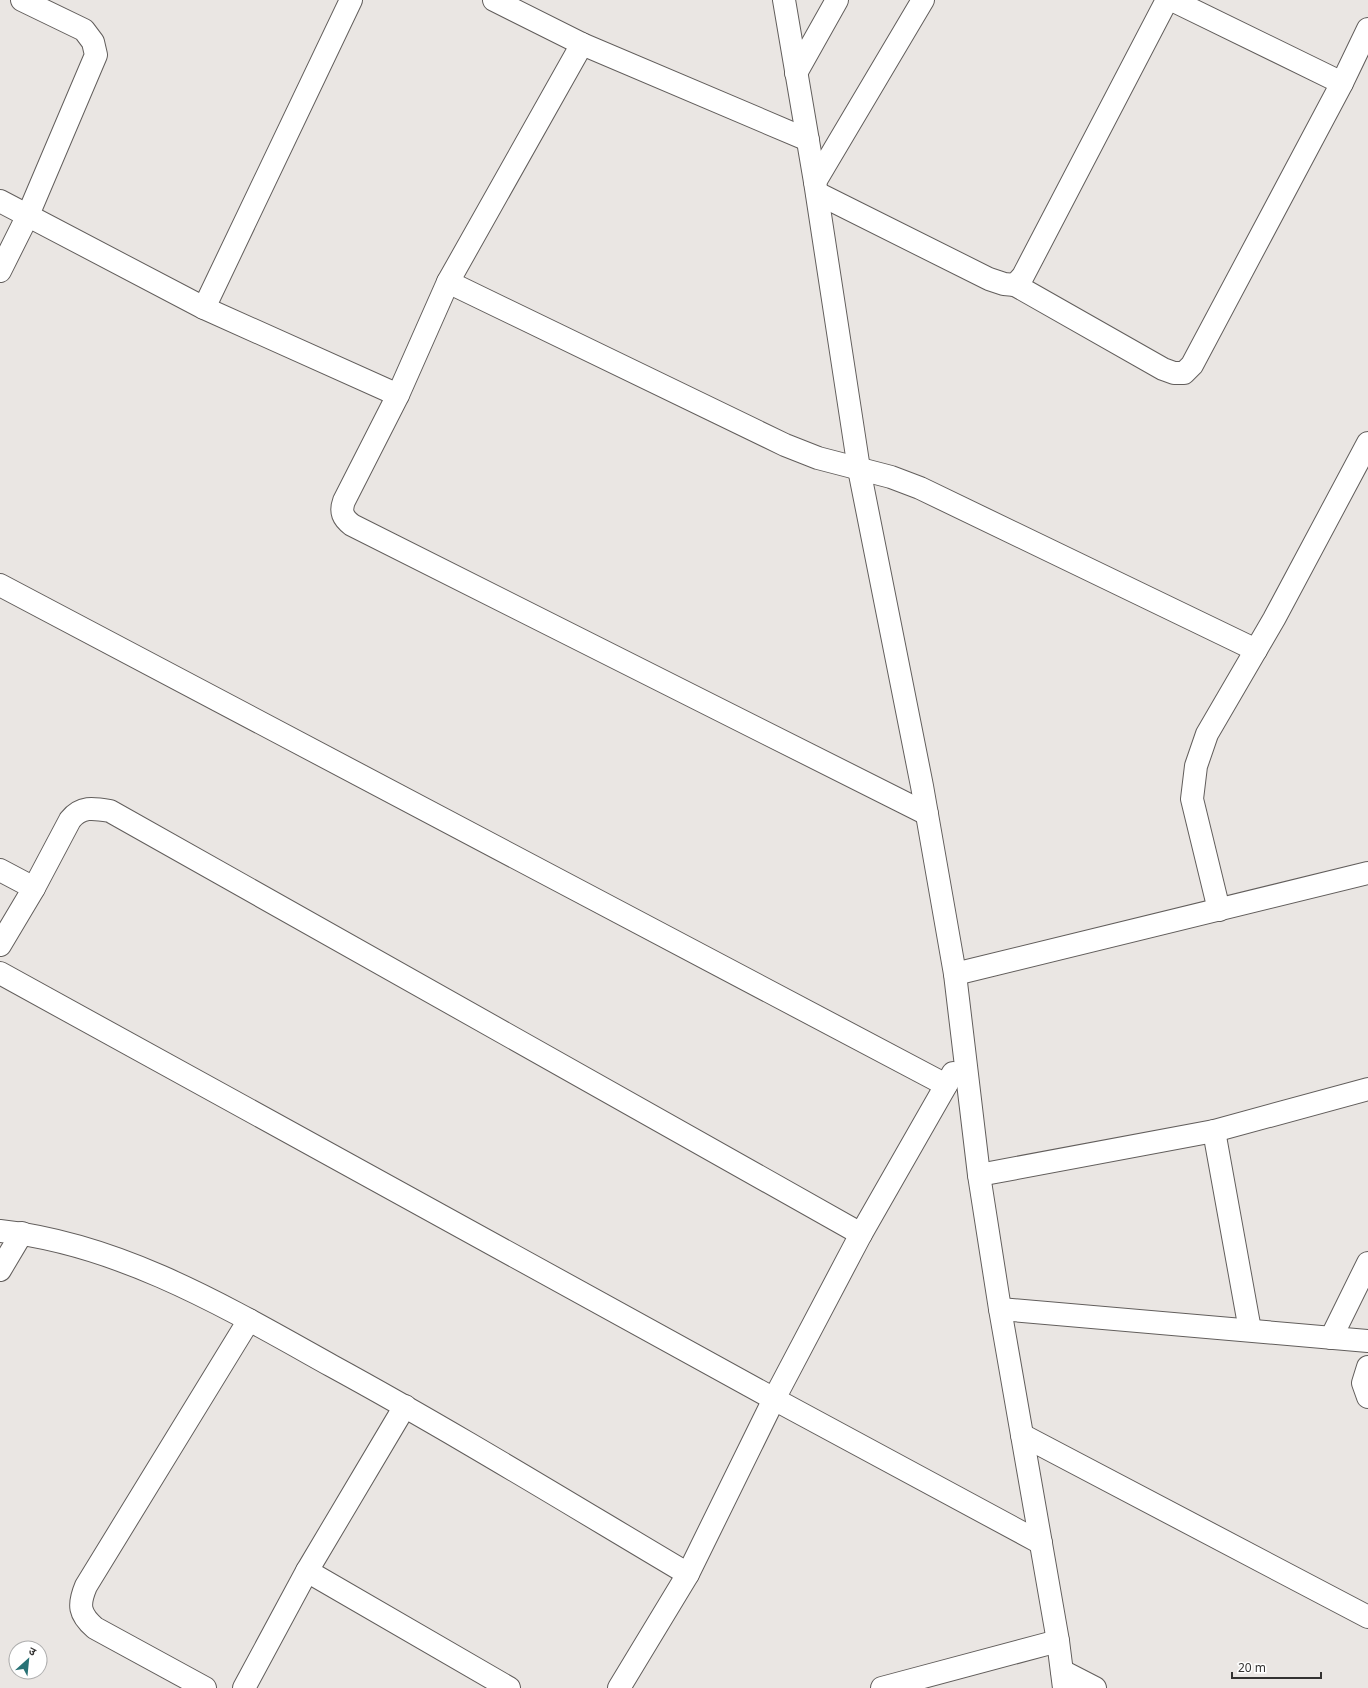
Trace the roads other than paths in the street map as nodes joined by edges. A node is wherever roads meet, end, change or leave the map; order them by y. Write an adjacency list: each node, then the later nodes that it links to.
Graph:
1 (22, 0): 16 (street)
2 (351, 0): 20 (street)
3 (494, 0): 10 (street)
4 (784, 0): 11 (street)
5 (837, 0): 11 (street)
6 (923, 0): 14 (street)
7 (1167, 0): 19 (street)
8 (1172, 0): 12 (street)
9 (1368, 29): 12 (street)
10 (582, 44): 13 (street); 18 (street)
11 (796, 73): 13 (street)
12 (1342, 83): 19 (street)
13 (808, 140): 14 (street)
14 (816, 187): 19 (street); 23 (street)
15 (0, 201): 16 (street)
16 (28, 215): 17 (street); 20 (street)
17 (0, 271)
18 (448, 282): 21 (street); 23 (street)
19 (1015, 285)
20 (204, 308): 21 (street)
21 (398, 395): 26 (street)
22 (1368, 443): 25 (street)
23 (860, 469): 25 (street); 26 (street)
24 (0, 585): 35 (street)
25 (1256, 650): 30 (street)
26 (927, 814): 33 (street)
27 (0, 870): 29 (street)
28 (1368, 873): 30 (street)
29 (34, 888): 31 (street); 41 (street)
30 (1219, 910): 33 (street)
31 (0, 945)
32 (0, 973): 51 (street)
33 (955, 974): 34 (street)
34 (964, 1053): 35 (street); 38 (street)
35 (946, 1085): 41 (street)
36 (1368, 1089): 37 (street)
37 (1214, 1131): 38 (street); 46 (street)
38 (979, 1174): 44 (street)
39 (0, 1231): 40 (street)
40 (22, 1233): 43 (street); 45 (street)
41 (861, 1234): 51 (street)
42 (1368, 1263): 47 (street)
43 (0, 1270)
44 (1000, 1309): 46 (street); 53 (street)
45 (249, 1320): 52 (street); 60 (street)
46 (1250, 1330): 47 (street)
47 (1331, 1338): 48 (street)
48 (1368, 1341)
49 (1368, 1367): 50 (street)
50 (1368, 1397)
51 (774, 1399): 54 (street); 56 (street)
52 (405, 1406): 55 (street); 56 (street)
53 (1022, 1435): 54 (street); 57 (street)
54 (1041, 1543): 58 (street)
55 (307, 1571): 61 (street); 62 (street)
56 (688, 1574): 63 (street)
57 (1368, 1617)
58 (1058, 1641): 59 (street); 64 (street)
59 (1063, 1679): 65 (street)
60 (205, 1688)
61 (244, 1688)
62 (509, 1688)
63 (619, 1688)
64 (882, 1688)
65 (1095, 1688)

